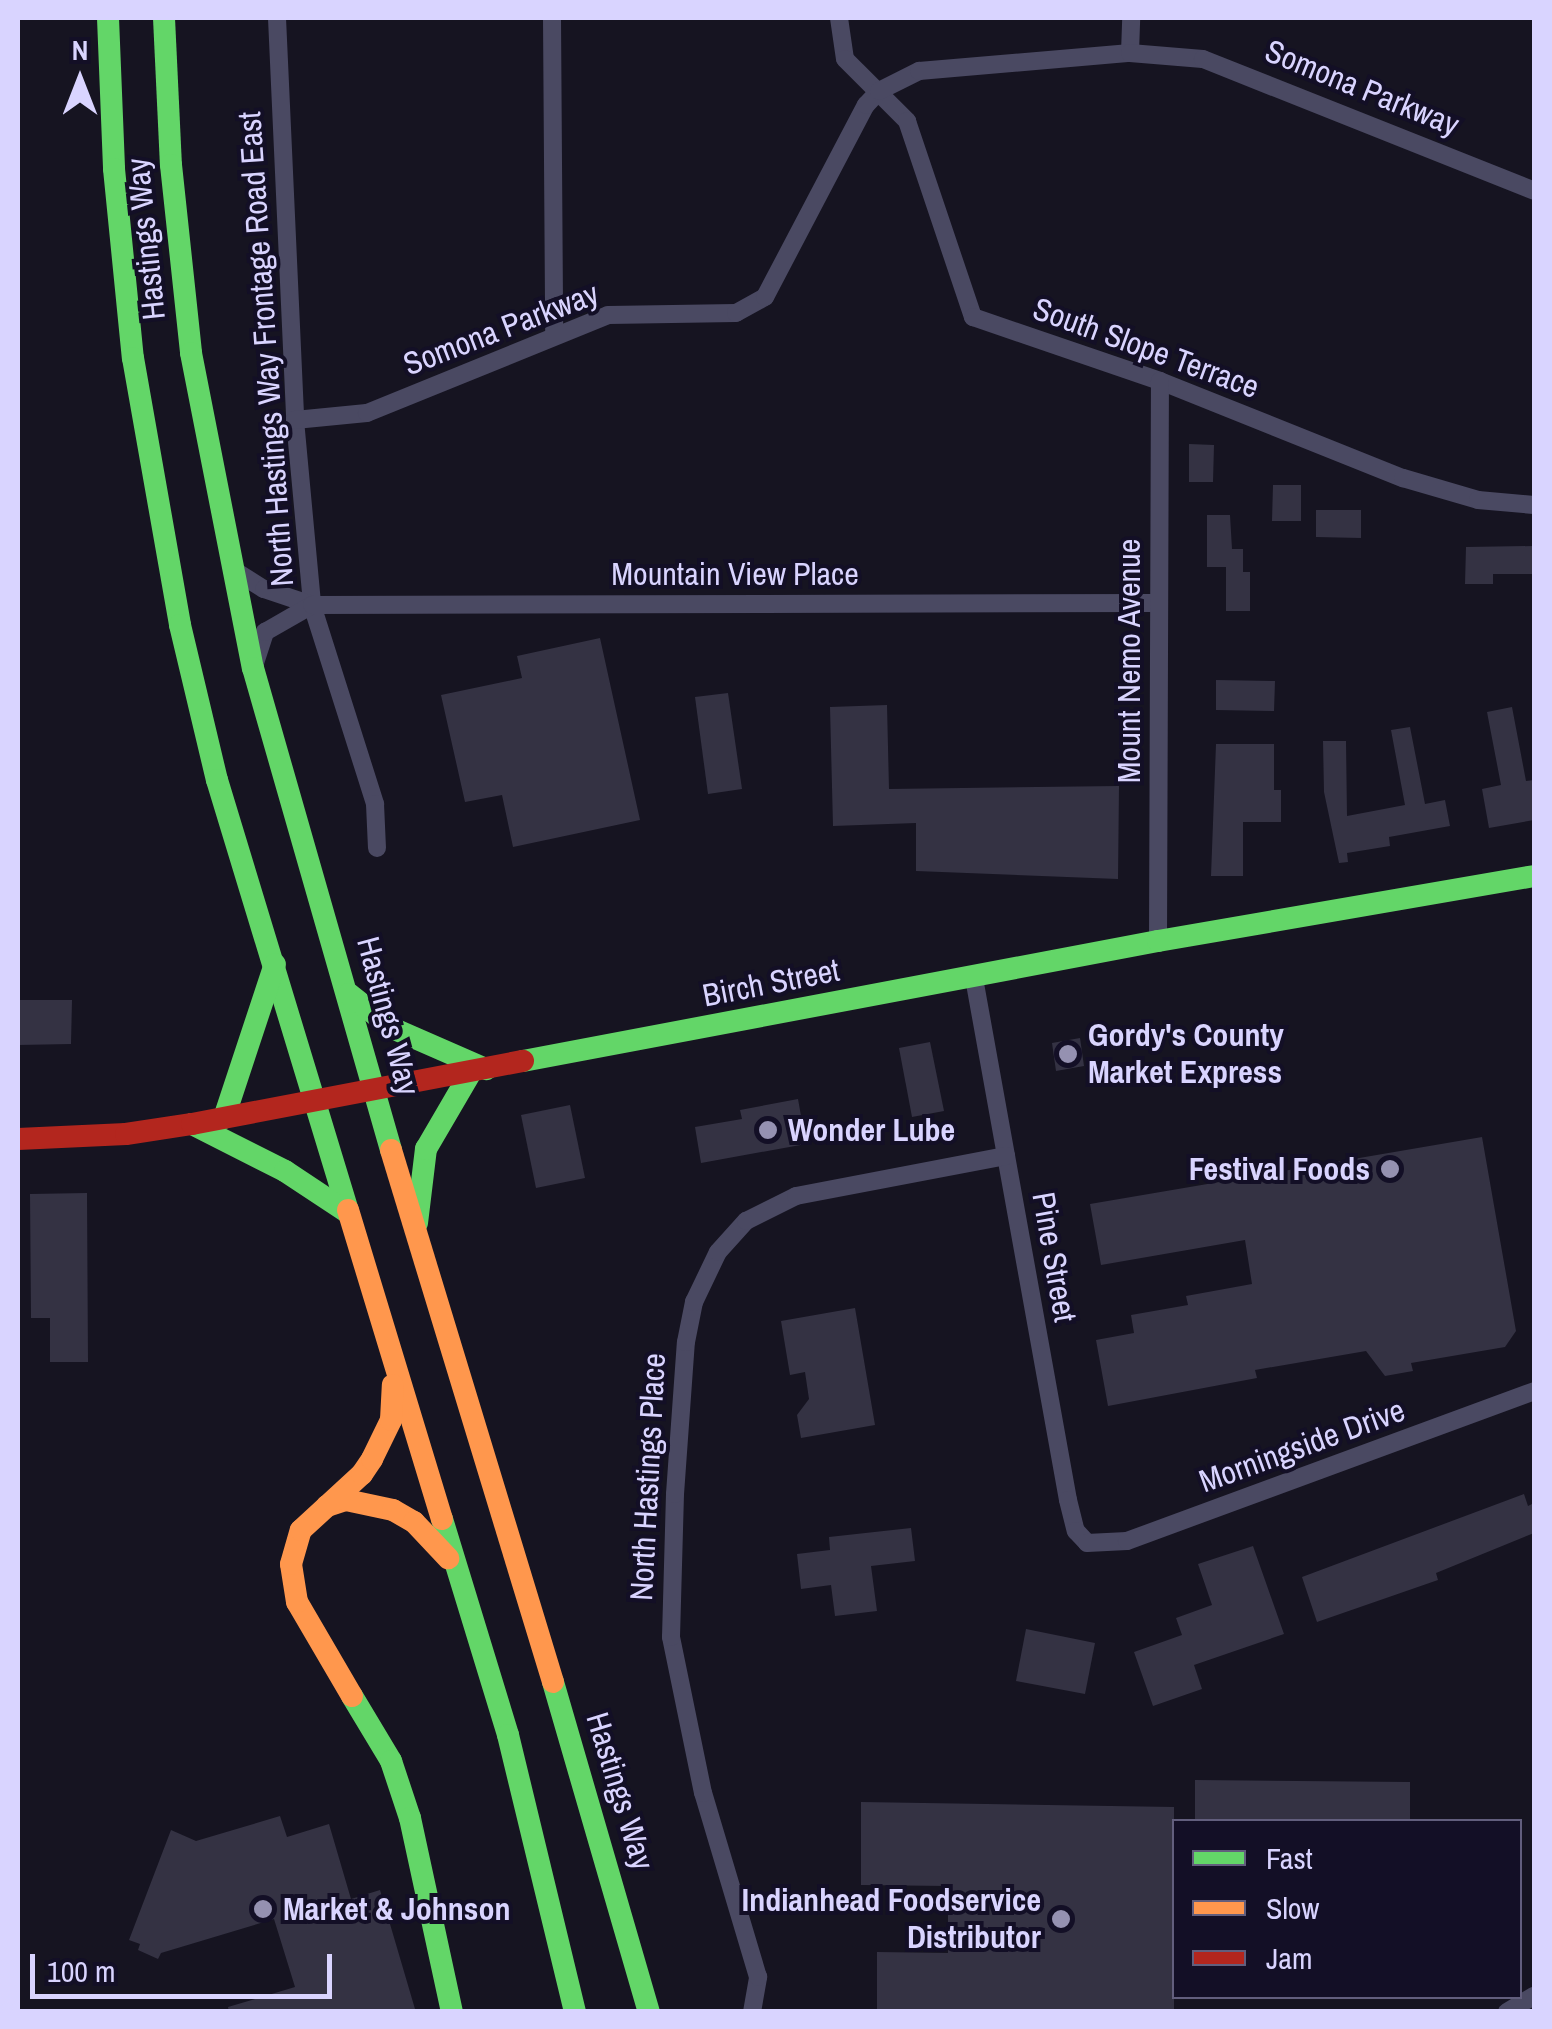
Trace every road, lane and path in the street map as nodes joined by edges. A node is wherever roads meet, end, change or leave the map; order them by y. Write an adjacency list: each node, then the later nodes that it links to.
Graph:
1 (108, 18): 21 (main road, Hastings Way)
2 (164, 18): 14 (main road, Hastings Way)
3 (277, 18): 12 (street, North Hastings Way Frontage Road East)
4 (552, 18): 10 (street)
5 (839, 18): 8 (street)
6 (1131, 18): 7 (street)
7 (1130, 53): 8 (street, Somona Parkway); 9 (street, Somona Parkway)
8 (879, 91): 10 (street, Somona Parkway); 11 (street, South Slope Terrace)
9 (1534, 191)
10 (554, 334): 12 (street, Somona Parkway)
11 (1160, 381): 13 (street, South Slope Terrace); 15 (street, Mount Nemo Avenue)
12 (295, 420): 16 (street, North Hastings Way Frontage Road East)
13 (1534, 505)
14 (234, 571): 16 (street, Mountain View Place); 17 (main road, Hastings Way)
15 (1158, 603): 16 (street, Mountain View Place); 20 (street, Mount Nemo Avenue)
16 (312, 605): 17 (street); 18 (street, North Hastings Way Frontage Road East)
17 (253, 668): 23 (main road, Hastings Way)
18 (377, 848)
19 (1534, 876): 20 (main road, Birch Street)
20 (1158, 940): 22 (main road, Birch Street)
21 (275, 964): 26 (main road, Hastings Way); 27 (main road)
22 (974, 978): 24 (main road, Birch Street); 30 (street, Pine Street)
23 (348, 994): 24 (main road); 25 (main road, Hastings Way)
24 (478, 1070): 25 (main road, Birch Street); 32 (main road)
25 (374, 1090): 26 (main road, Birch Street); 32 (main road, Hastings Way)
26 (315, 1101): 27 (main road, Birch Street); 31 (main road, Hastings Way)
27 (224, 1118): 28 (main road, Birch Street)
28 (192, 1124): 29 (main road, Birch Street); 31 (main road)
29 (18, 1139)
30 (1006, 1156): 36 (street, Pine Street); 42 (street, North Hastings Place)
31 (347, 1212): 33 (main road, Hastings Way)
32 (416, 1236): 41 (main road, Hastings Way)
33 (392, 1359): 35 (main road); 37 (main road, Hastings Way)
34 (1534, 1391): 36 (street, Morningside Drive)
35 (327, 1506): 37 (main road); 39 (main road)
36 (1087, 1543)
37 (454, 1564): 40 (main road, Hastings Way)
38 (1534, 1996): 43 (street)
39 (452, 2012)
40 (575, 2012)
41 (649, 2012)
42 (752, 2012)
43 (1507, 2012)

